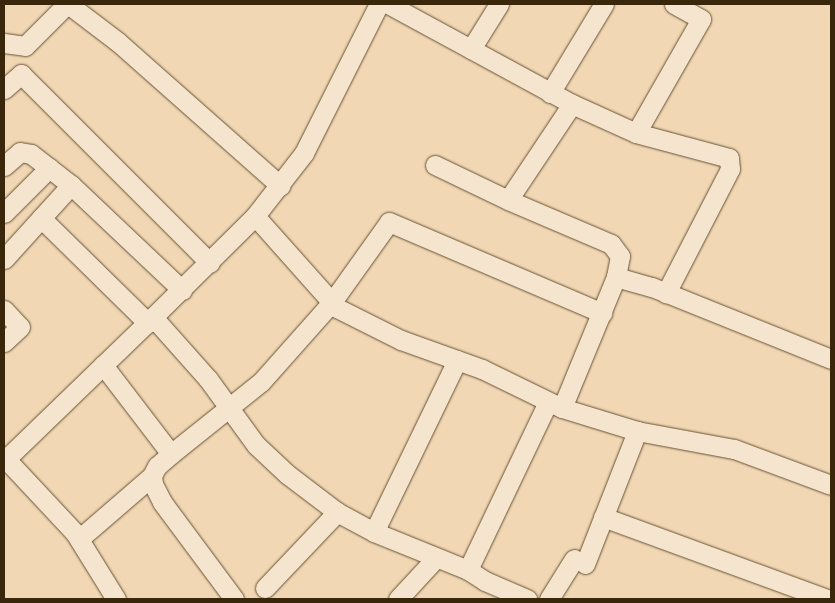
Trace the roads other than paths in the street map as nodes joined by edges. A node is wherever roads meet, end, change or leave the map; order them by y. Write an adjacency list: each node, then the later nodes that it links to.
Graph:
1 (67, 4): 8 (street); 18 (street)
2 (379, 4): 18 (street)
3 (388, 4): 9 (street)
4 (500, 4): 9 (street)
5 (604, 4): 11 (street)
6 (674, 4): 7 (street)
7 (705, 11): 13 (street)
8 (4, 43)
9 (471, 49): 11 (street)
10 (4, 89): 24 (street)
11 (550, 92): 12 (street)
12 (572, 104): 13 (street); 19 (street)
13 (636, 133): 27 (street)
14 (435, 165): 19 (street)
15 (4, 166): 16 (street)
16 (48, 168): 17 (street); 20 (street)
17 (71, 185): 22 (street); 26 (street)
18 (281, 186): 21 (street)
19 (508, 200): 25 (street)
20 (4, 213)
21 (255, 216): 24 (street); 28 (street)
22 (41, 218): 23 (street); 31 (street)
23 (4, 259)
24 (210, 263): 26 (street)
25 (616, 277): 27 (street); 30 (street)
26 (182, 290): 31 (street)
27 (666, 292): 33 (street)
28 (332, 302): 30 (street); 34 (street); 37 (street)
29 (4, 310): 32 (street)
30 (602, 313): 36 (street)
31 (150, 320): 35 (street); 37 (street)
32 (4, 342)
33 (831, 359)
34 (457, 360): 36 (street); 45 (street)
35 (104, 365): 39 (street); 40 (street)
36 (555, 405): 38 (street); 48 (street)
37 (229, 407): 39 (street); 43 (street)
38 (637, 431): 42 (street); 44 (street)
39 (171, 454): 41 (street)
40 (5, 458): 46 (street)
41 (152, 476): 46 (street); 51 (street)
42 (831, 485)
43 (337, 512): 45 (street); 49 (street)
44 (604, 517): 54 (street); 55 (street)
45 (374, 532): 47 (street)
46 (79, 539): 50 (street)
47 (436, 558): 48 (street); 52 (street)
48 (468, 570): 53 (street)
49 (265, 588)
50 (113, 598)
51 (234, 599)
52 (398, 599)
53 (527, 599)
54 (549, 599)
55 (827, 599)

